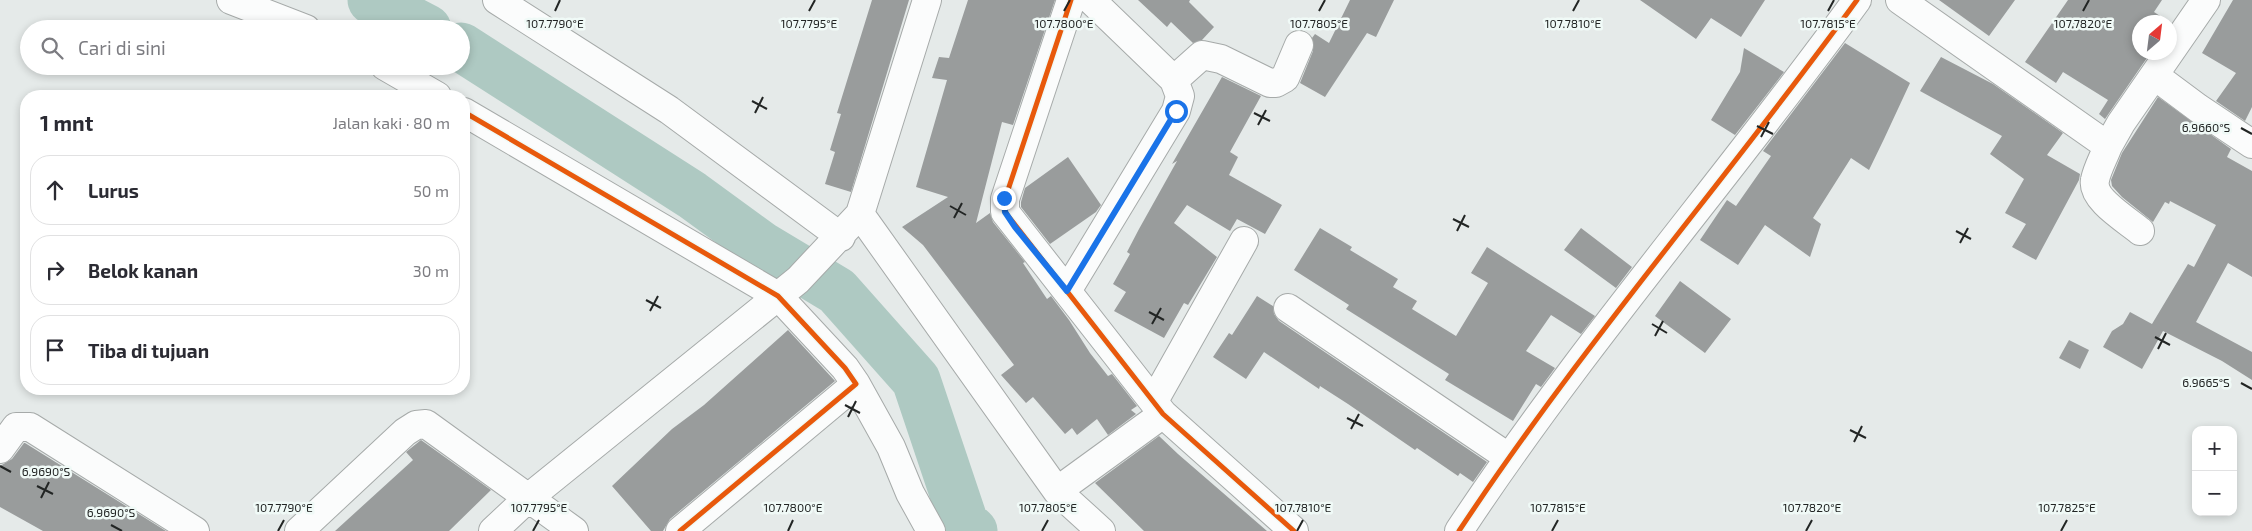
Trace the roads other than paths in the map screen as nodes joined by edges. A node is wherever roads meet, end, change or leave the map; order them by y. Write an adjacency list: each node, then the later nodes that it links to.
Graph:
1 (231, 0): 9 (street)
2 (497, 0): 21 (street)
3 (927, 0): 18 (street)
4 (1071, 0): 23 (street)
5 (1092, 0): 13 (street)
6 (1857, 0): 28 (street)
7 (1900, 0): 17 (street)
8 (2206, 0): 12 (street)
9 (283, 20)
10 (1299, 44): 13 (street)
11 (401, 75): 14 (street)
12 (2155, 76): 16 (street); 17 (street)
13 (1174, 80): 23 (street)
14 (427, 90)
15 (470, 115): 22 (street)
16 (2252, 144)
17 (2108, 146): 19 (street)
18 (860, 214): 21 (street); 29 (street)
19 (2140, 231)
20 (1244, 241): 26 (street)
21 (833, 245): 22 (street)
22 (788, 288): 25 (street); 30 (street)
23 (1067, 291): 26 (street)
24 (1288, 308): 28 (street)
25 (856, 384): 35 (street); 36 (street)
26 (1158, 407): 29 (street); 38 (street)
27 (0, 449): 31 (street)
28 (1508, 457): 39 (street)
29 (1057, 491): 37 (street)
30 (527, 499): 32 (street); 33 (street); 34 (street)
31 (194, 531)
32 (299, 531)
33 (493, 531)
34 (574, 531)
35 (680, 531)
36 (931, 531)
37 (1101, 531)
38 (1294, 531)
39 (1459, 531)

